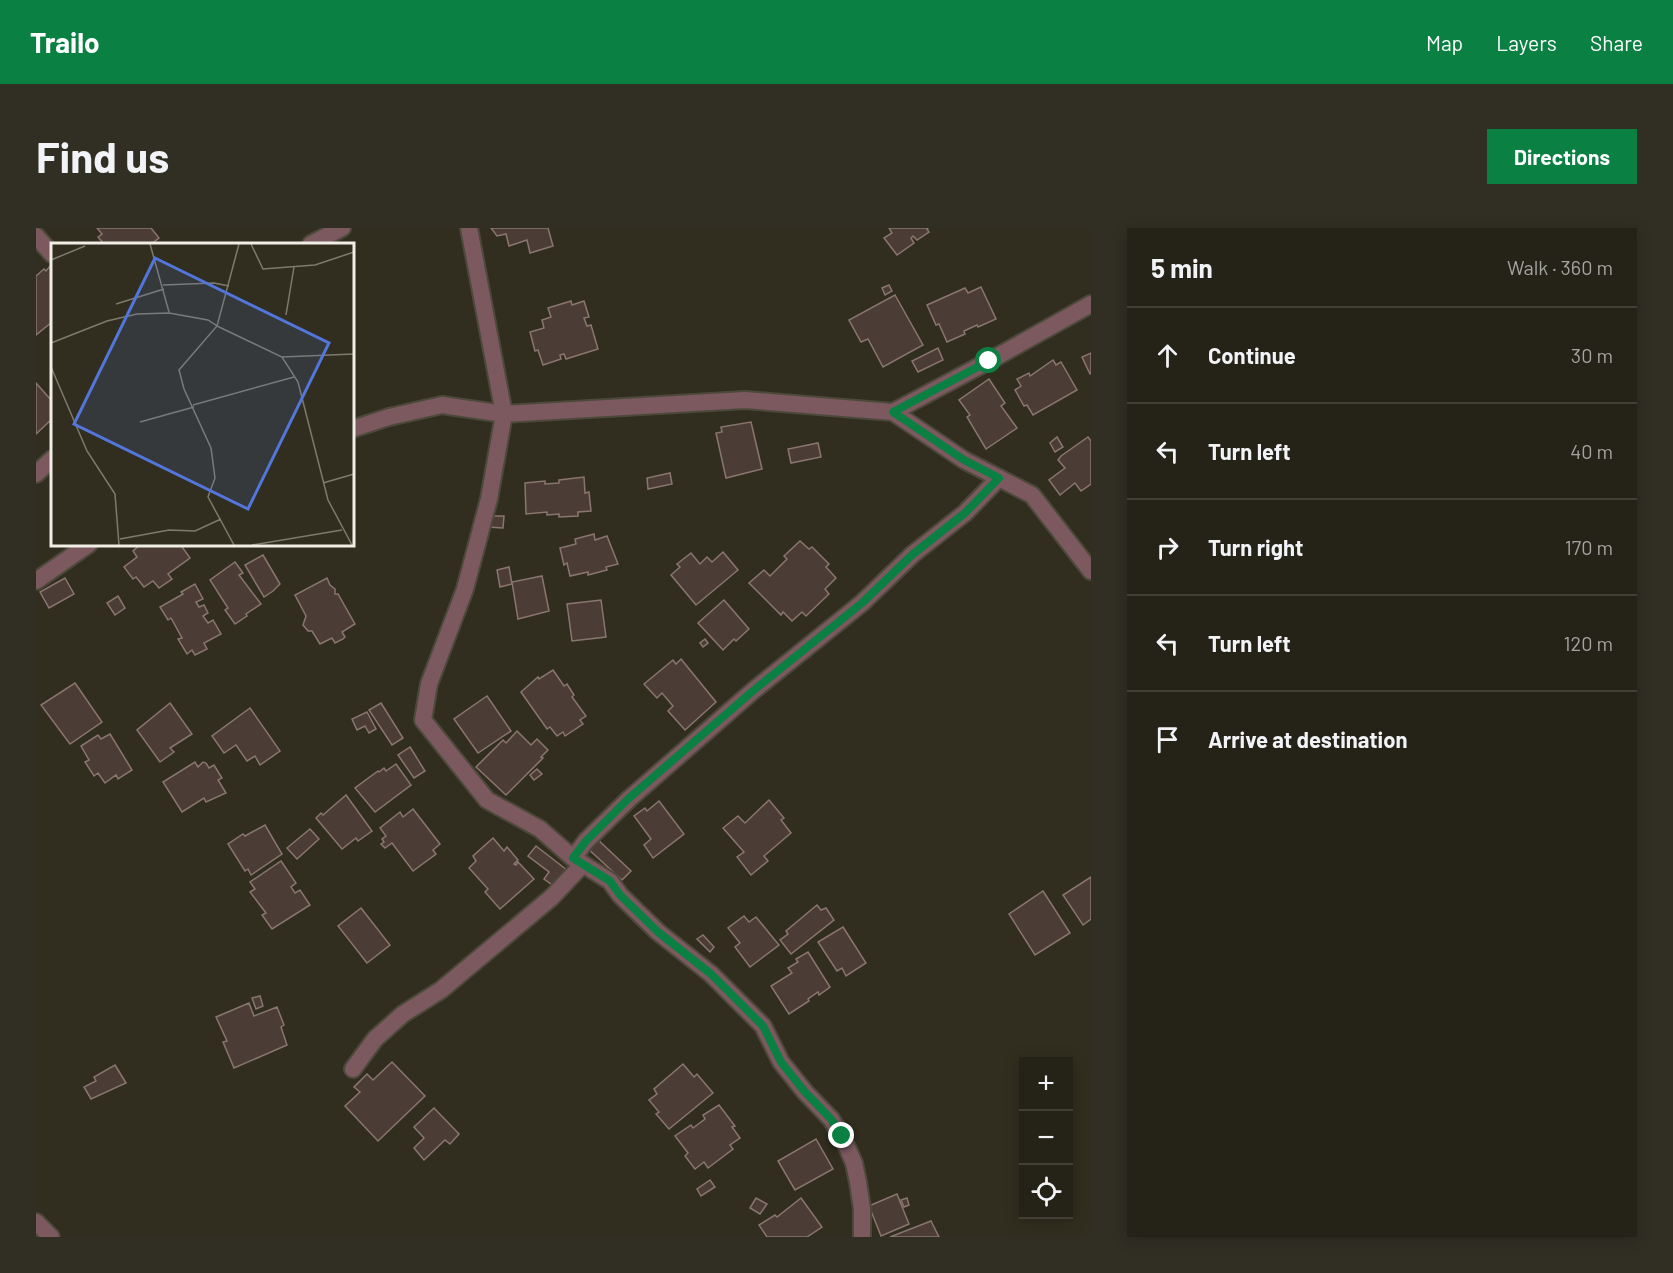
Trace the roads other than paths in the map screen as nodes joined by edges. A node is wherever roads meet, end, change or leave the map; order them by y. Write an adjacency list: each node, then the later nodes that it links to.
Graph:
1 (342, 228): 4 (street)
2 (470, 228): 8 (street)
3 (36, 236): 5 (street)
4 (313, 243)
5 (51, 253)
6 (1091, 304): 7 (street)
7 (893, 412): 8 (street); 12 (street)
8 (504, 414): 9 (street); 16 (street)
9 (354, 428)
10 (51, 460): 11 (street)
11 (36, 474)
12 (999, 478): 14 (street); 16 (street)
13 (86, 546): 15 (street)
14 (1091, 572)
15 (36, 580)
16 (578, 861): 17 (street); 20 (street)
17 (353, 1069)
18 (36, 1222): 19 (street)
19 (51, 1237)
20 (862, 1237)

